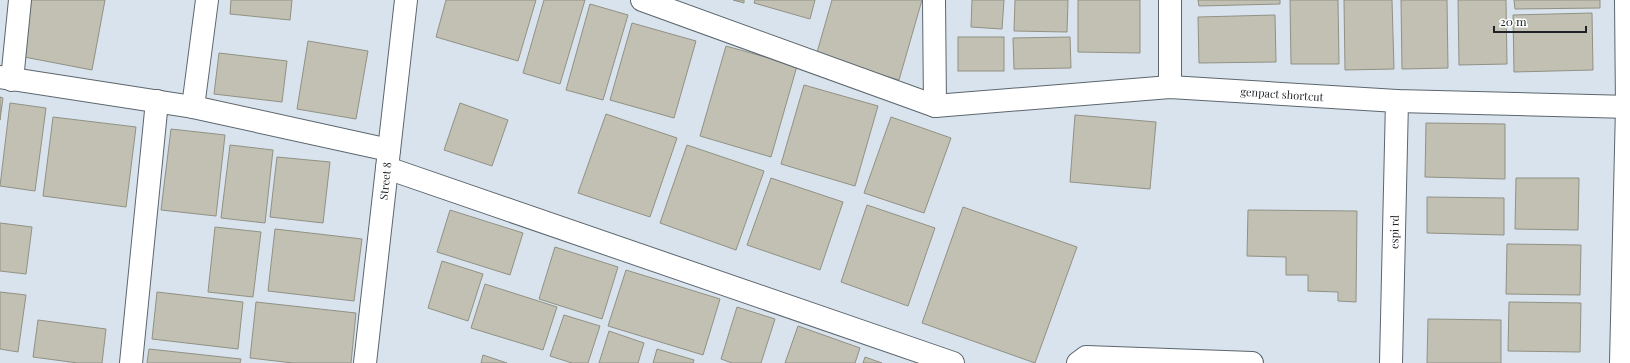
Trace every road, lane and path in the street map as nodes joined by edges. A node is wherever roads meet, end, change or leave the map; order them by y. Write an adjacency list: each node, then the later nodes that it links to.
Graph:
1 (20, 0): 8 (street)
2 (207, 0): 14 (street)
3 (406, 0): 15 (street, Street 8)
4 (642, 0): 12 (street)
5 (934, 0): 12 (street)
6 (1170, 0): 9 (street)
7 (1626, 0): 13 (street)
8 (6, 78): 10 (street)
9 (1170, 87): 11 (street, genpact shortcut); 12 (street, genpact shortcut)
10 (157, 101): 14 (street); 16 (street)
11 (1397, 101): 13 (street, genpact shortcut); 21 (street, espi rd)
12 (935, 106)
13 (1628, 107): 22 (street)
14 (193, 108): 15 (street)
15 (388, 159): 17 (street, Street 8); 18 (street)
16 (131, 363)
17 (364, 363)
18 (953, 363)
19 (1078, 363): 20 (street)
20 (1252, 363)
21 (1391, 363)
22 (1621, 363)

